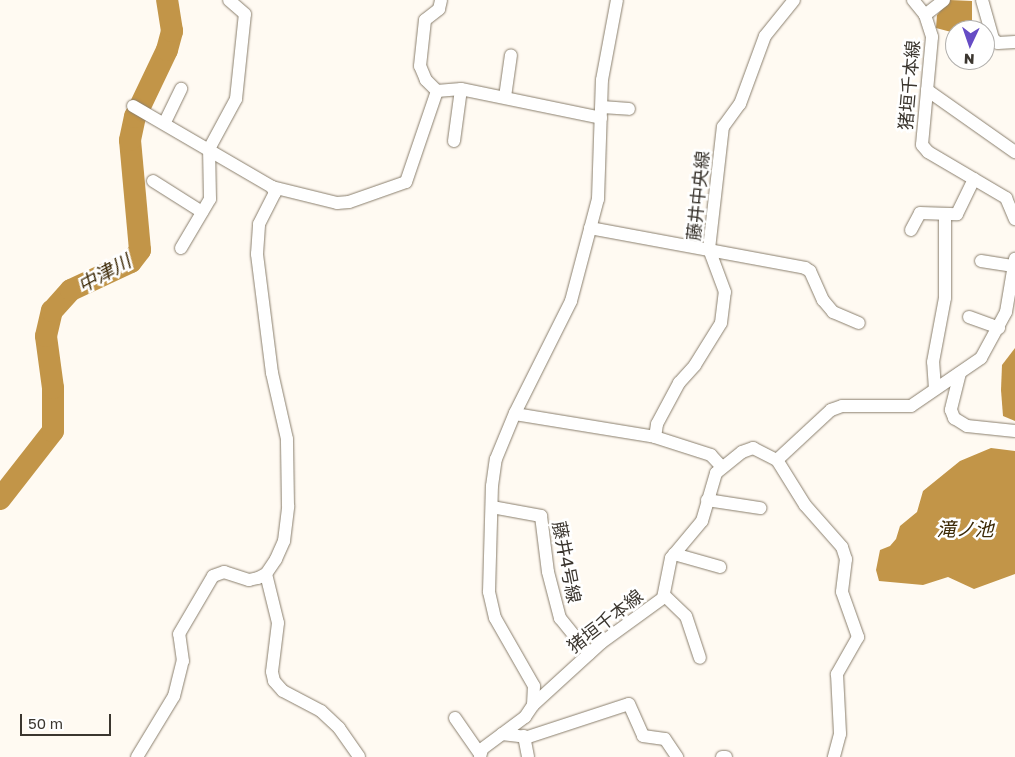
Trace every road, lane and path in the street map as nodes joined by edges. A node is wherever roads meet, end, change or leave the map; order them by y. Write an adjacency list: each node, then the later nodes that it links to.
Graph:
1 (229, 0): 21 (street)
2 (441, 0): 14 (street)
3 (617, 0): 18 (street)
4 (794, 0): 32 (street, 藤井中央線)
5 (913, 0): 8 (street, 猪垣千本線)
6 (944, 0): 8 (street)
7 (982, 0): 9 (street)
8 (925, 15): 13 (street, 猪垣千本線)
9 (1015, 42)
10 (511, 55): 15 (street)
11 (461, 89): 14 (street); 15 (street); 20 (street)
12 (181, 90): 19 (street)
13 (927, 90): 22 (street); 23 (street, 猪垣千本線)
14 (437, 92): 25 (street)
15 (505, 97): 18 (street)
16 (134, 106): 19 (street)
17 (629, 109): 18 (street)
18 (601, 112): 29 (street)
19 (163, 121): 21 (street)
20 (454, 141)
21 (210, 148): 25 (street); 26 (street)
22 (1015, 152)
23 (974, 179): 27 (street); 28 (street, 猪垣千本線)
24 (152, 181): 26 (street)
25 (272, 187): 50 (street)
26 (202, 212): 31 (street)
27 (945, 215): 30 (street); 39 (street)
28 (1015, 219)
29 (590, 228): 32 (street); 40 (street)
30 (911, 230)
31 (181, 248)
32 (710, 251): 36 (street); 42 (street, 藤井中央線)
33 (981, 261): 34 (street)
34 (1015, 262): 37 (street)
35 (969, 317): 37 (street)
36 (859, 322)
37 (999, 328): 38 (street)
38 (960, 373): 39 (street); 41 (street)
39 (935, 390): 43 (street)
40 (515, 414): 42 (street); 46 (street)
41 (1015, 431)
42 (655, 437): 44 (street)
43 (777, 460): 44 (street, 猪垣千本線); 65 (street)
44 (722, 468): 45 (street, 猪垣千本線)
45 (707, 500): 47 (street); 48 (street, 猪垣千本線)
46 (492, 507): 52 (street, 藤井4号線); 54 (street)
47 (760, 508)
48 (674, 554): 49 (street); 51 (street, 猪垣千本線)
49 (720, 568)
50 (266, 574): 59 (street); 60 (street)
51 (664, 595): 52 (street, 猪垣千本線); 53 (street)
52 (589, 654): 54 (street, 猪垣千本線)
53 (700, 658)
54 (533, 705): 56 (street, 猪垣千本線)
55 (455, 718): 58 (street)
56 (502, 734): 57 (street); 58 (street, 猪垣千本線)
57 (524, 736): 61 (street); 62 (street)
58 (480, 755)
59 (137, 757)
60 (359, 757)
61 (528, 757)
62 (676, 757)
63 (722, 757): 64 (street)
64 (726, 757)
65 (834, 757)

